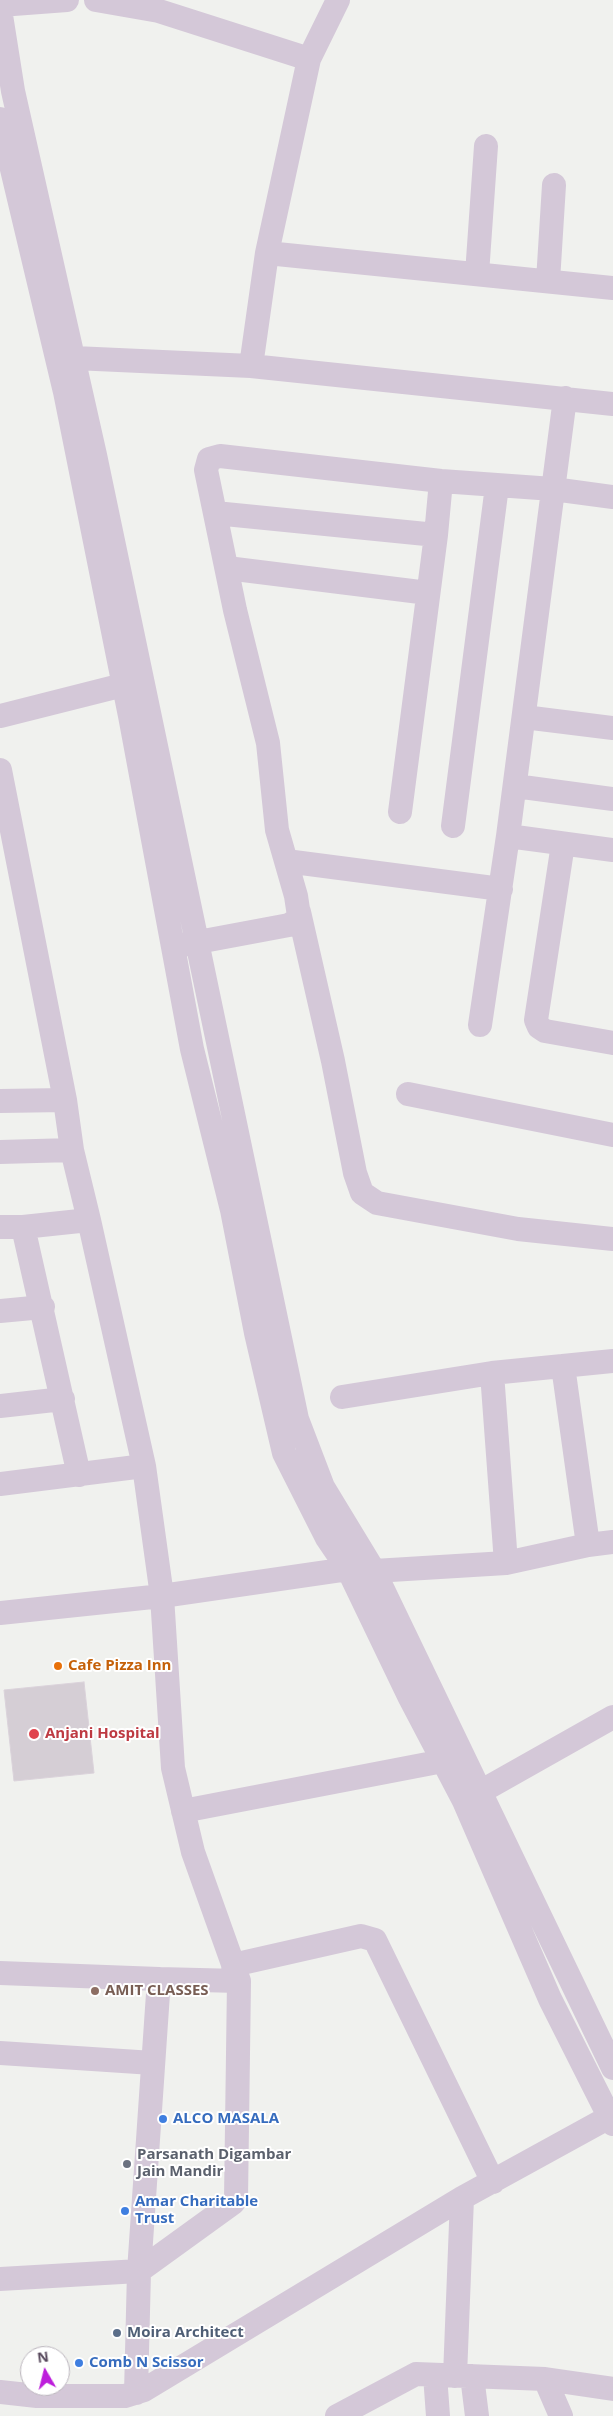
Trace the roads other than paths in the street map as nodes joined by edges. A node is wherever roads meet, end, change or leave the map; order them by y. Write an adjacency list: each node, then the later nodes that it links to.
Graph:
1 (67, 0): 4 (street)
2 (96, 0): 5 (street)
3 (338, 0): 5 (street)
4 (0, 7): 6 (street)
5 (308, 59): 10 (street)
6 (6, 92): 14 (street)
7 (0, 119): 26 (street)
8 (486, 146): 11 (street)
9 (554, 185): 12 (street)
10 (267, 252): 11 (street); 15 (street)
11 (477, 274): 12 (street)
12 (548, 281): 13 (street)
13 (613, 288)
14 (74, 358): 15 (street); 26 (street)
15 (250, 366): 16 (street)
16 (565, 398): 17 (street); 20 (street)
17 (613, 404)
18 (441, 481): 19 (street); 22 (street); 23 (street)
19 (497, 486): 20 (street); 35 (street)
20 (553, 489): 21 (street); 28 (street)
21 (613, 497)
22 (215, 513): 23 (street); 24 (street)
23 (436, 535): 25 (street)
24 (227, 568): 25 (street); 39 (street)
25 (428, 593): 34 (street)
26 (132, 683): 27 (street); 43 (street); 44 (street)
27 (0, 716)
28 (524, 717): 29 (street); 31 (street)
29 (613, 728)
30 (0, 770): 33 (street)
31 (515, 786): 32 (street); 36 (street)
32 (613, 798)
33 (4, 812): 40 (street)
34 (400, 812)
35 (453, 826)
36 (508, 836): 37 (street); 41 (street)
37 (563, 844): 38 (street); 46 (street)
38 (613, 850)
39 (286, 860): 41 (street); 42 (street)
40 (10, 874): 48 (street)
41 (500, 889): 45 (street)
42 (299, 912): 43 (street); 56 (street)
43 (196, 943): 44 (street); 72 (street)
44 (172, 947): 71 (street)
45 (480, 1025)
46 (613, 1043)
47 (408, 1094): 50 (street)
48 (64, 1100): 49 (street); 51 (street)
49 (0, 1101)
50 (613, 1135)
51 (72, 1150): 52 (street); 53 (street)
52 (0, 1152)
53 (89, 1220): 55 (street); 65 (street)
54 (0, 1227): 55 (street)
55 (23, 1227): 57 (street)
56 (613, 1239)
57 (43, 1307): 58 (street); 63 (street)
58 (0, 1311)
59 (613, 1361): 60 (street)
60 (563, 1366): 61 (street); 69 (street)
61 (492, 1373): 62 (street); 70 (street)
62 (342, 1397)
63 (63, 1399): 64 (street); 66 (street)
64 (0, 1406)
65 (144, 1466): 66 (street); 73 (street)
66 (79, 1475): 67 (street)
67 (0, 1484)
68 (613, 1542): 69 (street)
69 (588, 1545): 70 (street)
70 (506, 1563): 72 (street)
71 (348, 1569): 72 (street); 73 (street); 76 (street)
72 (374, 1571): 77 (street)
73 (162, 1596): 74 (street); 78 (street)
74 (0, 1613)
75 (613, 1717): 77 (street)
76 (443, 1761): 78 (street); 85 (street)
77 (480, 1792): 84 (street)
78 (183, 1811): 80 (street)
79 (0, 1973): 81 (street)
80 (236, 1973): 81 (street); 86 (street); 88 (street)
81 (159, 1980): 83 (street)
82 (0, 2053): 83 (street)
83 (153, 2063): 88 (street)
84 (613, 2068)
85 (612, 2118): 86 (street)
86 (493, 2182): 87 (street)
87 (462, 2198): 90 (street); 94 (street)
88 (138, 2271): 89 (street); 94 (street)
89 (0, 2280)
90 (454, 2376): 91 (street); 95 (street); 96 (street); 97 (street)
91 (546, 2380): 92 (street); 98 (street)
92 (613, 2389)
93 (0, 2392): 94 (street)
94 (136, 2393)
95 (337, 2416)
96 (438, 2416)
97 (477, 2416)
98 (560, 2416)

